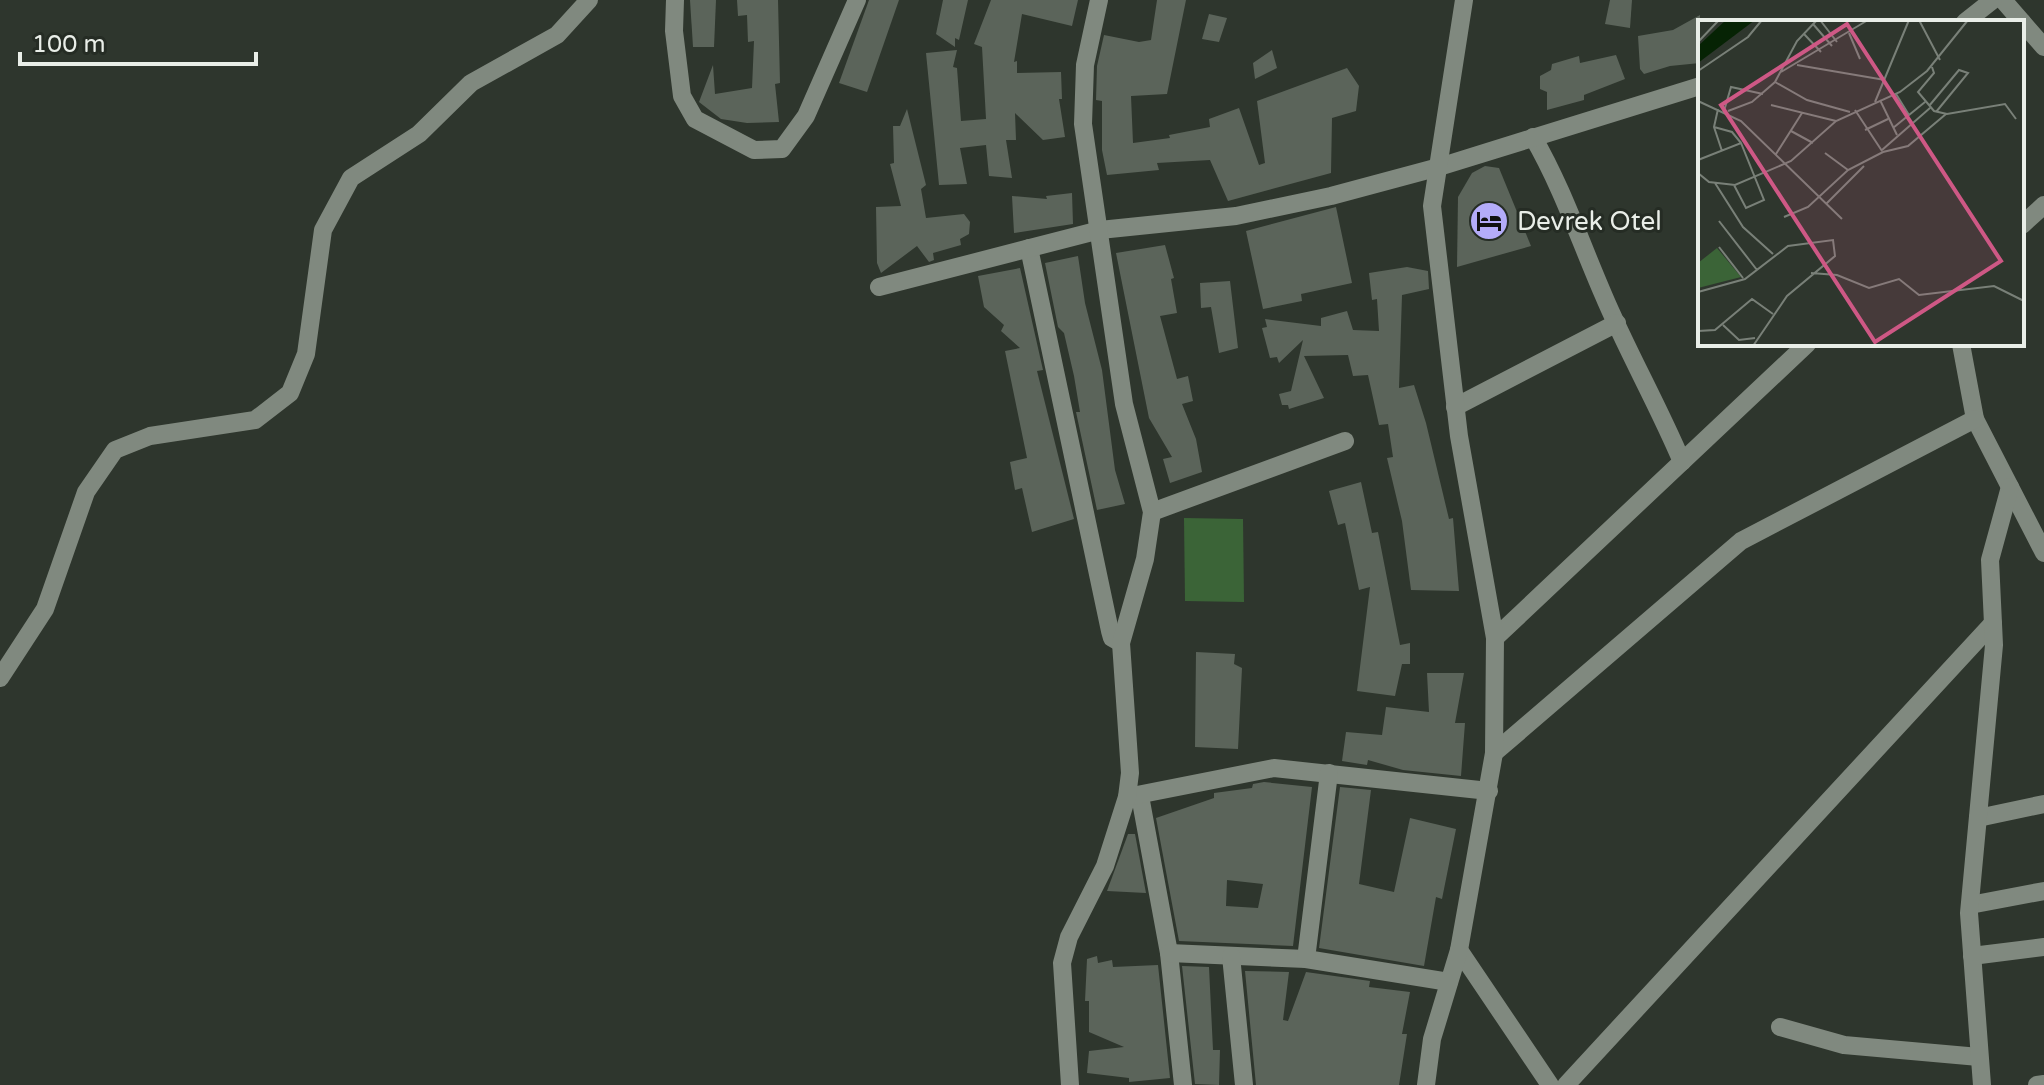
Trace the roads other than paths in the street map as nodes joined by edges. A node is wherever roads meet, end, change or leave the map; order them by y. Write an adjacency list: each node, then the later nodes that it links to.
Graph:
1 (589, 0): 33 (street)
2 (675, 0): 3 (street)
3 (857, 0)
4 (1099, 0): 17 (street)
5 (1464, 0): 14 (street)
6 (1995, 1): 7 (street); 8 (street); 9 (street)
7 (1968, 20)
8 (1986, 20)
9 (2019, 20)
10 (2024, 24): 11 (street)
11 (2044, 47)
12 (1698, 87): 13 (street)
13 (1533, 137): 14 (street); 20 (street)
14 (1439, 167): 17 (street); 23 (street)
15 (2044, 205): 16 (street)
16 (2024, 223)
17 (1100, 230): 18 (street); 28 (street)
18 (1029, 248): 19 (street); 32 (street)
19 (879, 287)
20 (1617, 323): 23 (street); 26 (street)
21 (1805, 346): 26 (street)
22 (1961, 346): 24 (street)
23 (1455, 407): 31 (street)
24 (1975, 419): 27 (street); 34 (street)
25 (1345, 441): 28 (street)
26 (1682, 462): 31 (street)
27 (2010, 487): 29 (street); 30 (street)
28 (1152, 512): 32 (street)
29 (2044, 553)
30 (1993, 623): 39 (street); 57 (street)
31 (1495, 638): 34 (street)
32 (1121, 643): 37 (street)
33 (0, 678)
34 (1494, 753): 36 (street)
35 (1329, 773): 36 (street); 37 (street); 47 (street)
36 (1489, 791): 43 (street)
37 (1133, 797): 44 (street); 52 (street)
38 (2044, 804): 39 (street)
39 (1978, 818): 41 (street)
40 (2044, 891): 41 (street)
41 (1970, 905): 46 (street)
42 (2044, 947): 46 (street)
43 (1459, 950): 48 (street); 56 (street)
44 (1169, 953): 45 (street); 53 (street)
45 (1231, 956): 47 (street); 54 (street)
46 (1972, 956): 50 (street)
47 (1306, 959): 48 (street)
48 (1449, 982): 55 (street)
49 (1780, 1027): 50 (street)
50 (1979, 1057): 58 (street)
51 (2044, 1084): 59 (street)
52 (1070, 1085)
53 (1183, 1085)
54 (1244, 1085)
55 (1426, 1085)
56 (1550, 1085)
57 (1566, 1085)
58 (1982, 1085)
59 (2037, 1085)

